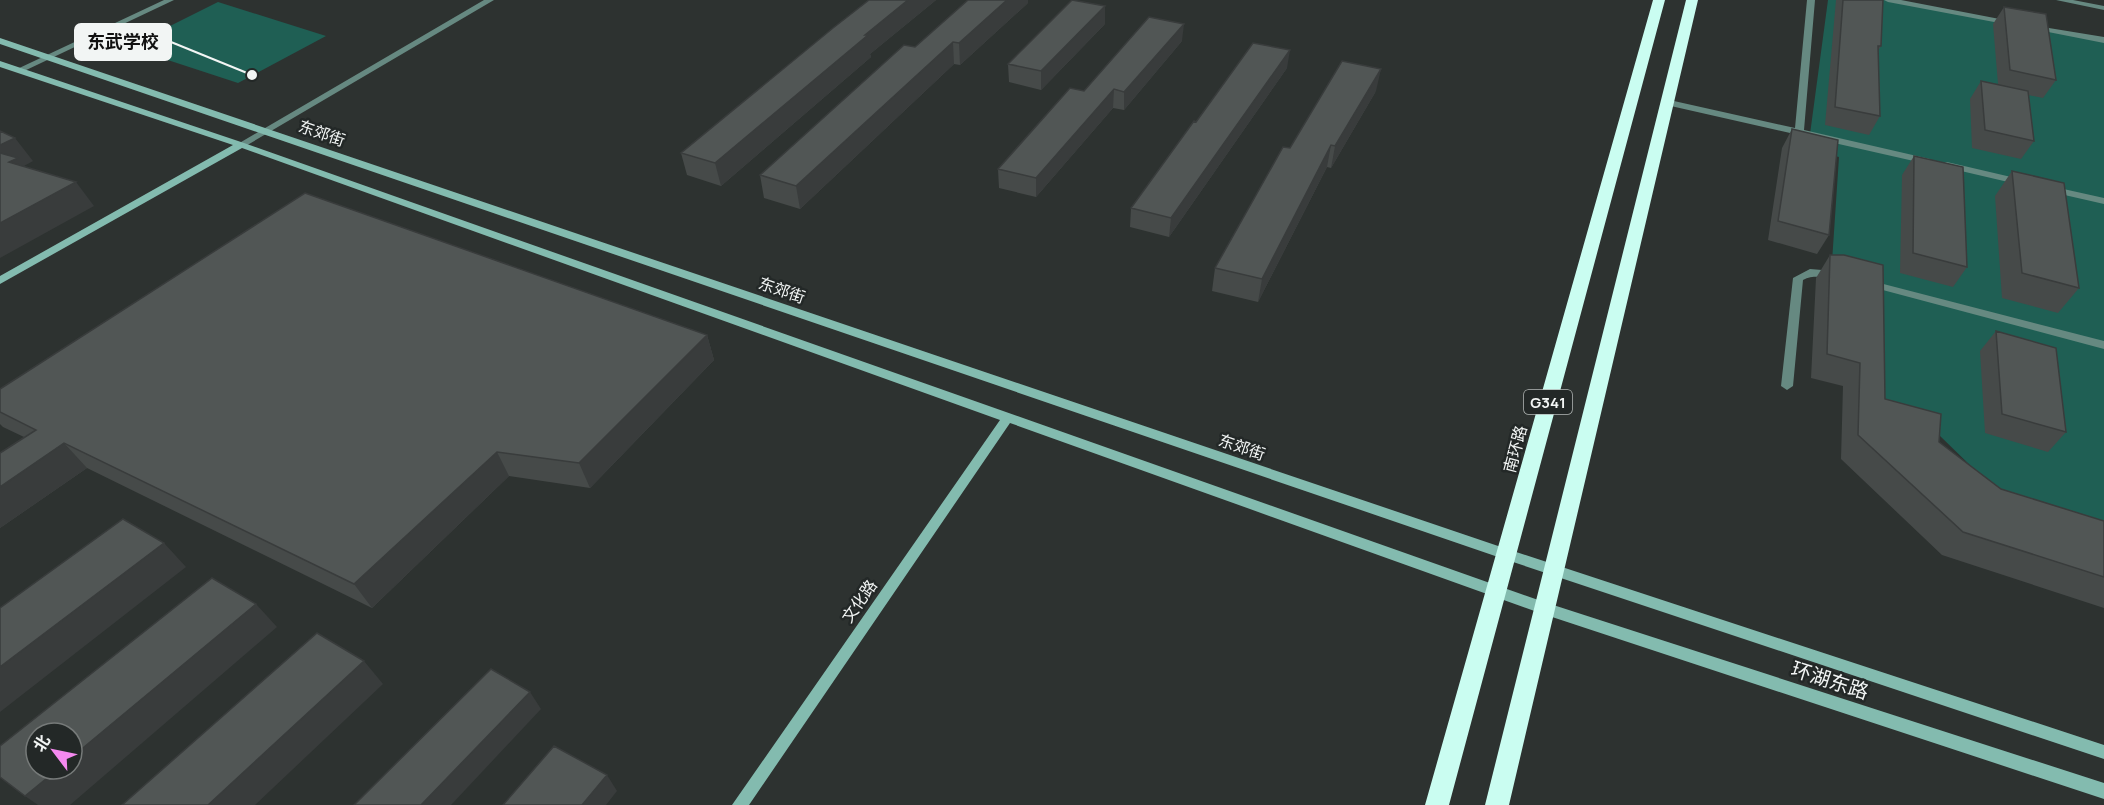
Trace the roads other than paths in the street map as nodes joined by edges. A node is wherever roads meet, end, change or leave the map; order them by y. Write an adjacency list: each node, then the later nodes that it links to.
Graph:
1 (170, 0): 11 (street)
2 (490, 0): 15 (street)
3 (1659, 0): 23 (highway, 南环路 / G341)
4 (1692, 0): 14 (highway, G341)
5 (1811, 0): 16 (street)
6 (1888, 0): 9 (street)
7 (2060, 0): 8 (street)
8 (2104, 8)
9 (2104, 40)
10 (0, 41): 11 (main road, 东郊街)
11 (47, 57): 13 (street); 15 (main road, 东郊街)
12 (0, 64): 13 (main road)
13 (19, 70): 17 (main road)
14 (1665, 102): 16 (street); 24 (highway, G341)
15 (264, 130): 17 (street); 23 (main road, 东郊街)
16 (1799, 131): 18 (street)
17 (242, 145): 19 (main road); 22 (main road)
18 (2104, 201)
19 (0, 281)
20 (2104, 345): 21 (street)
21 (1787, 386)
22 (1008, 417): 25 (main road); 29 (main road, 文化路)
23 (1506, 554): 24 (main road, 东郊街); 25 (highway, 南环路 / G341)
24 (1553, 570): 26 (highway, G341); 27 (main road, 环湖东路)
25 (1496, 590): 26 (main road); 30 (highway, 南环路 / G341)
26 (1543, 608): 28 (main road, 环湖东路); 31 (highway, G341)
27 (2104, 752)
28 (2104, 791)
29 (740, 805)
30 (1437, 805)
31 (1497, 805)

